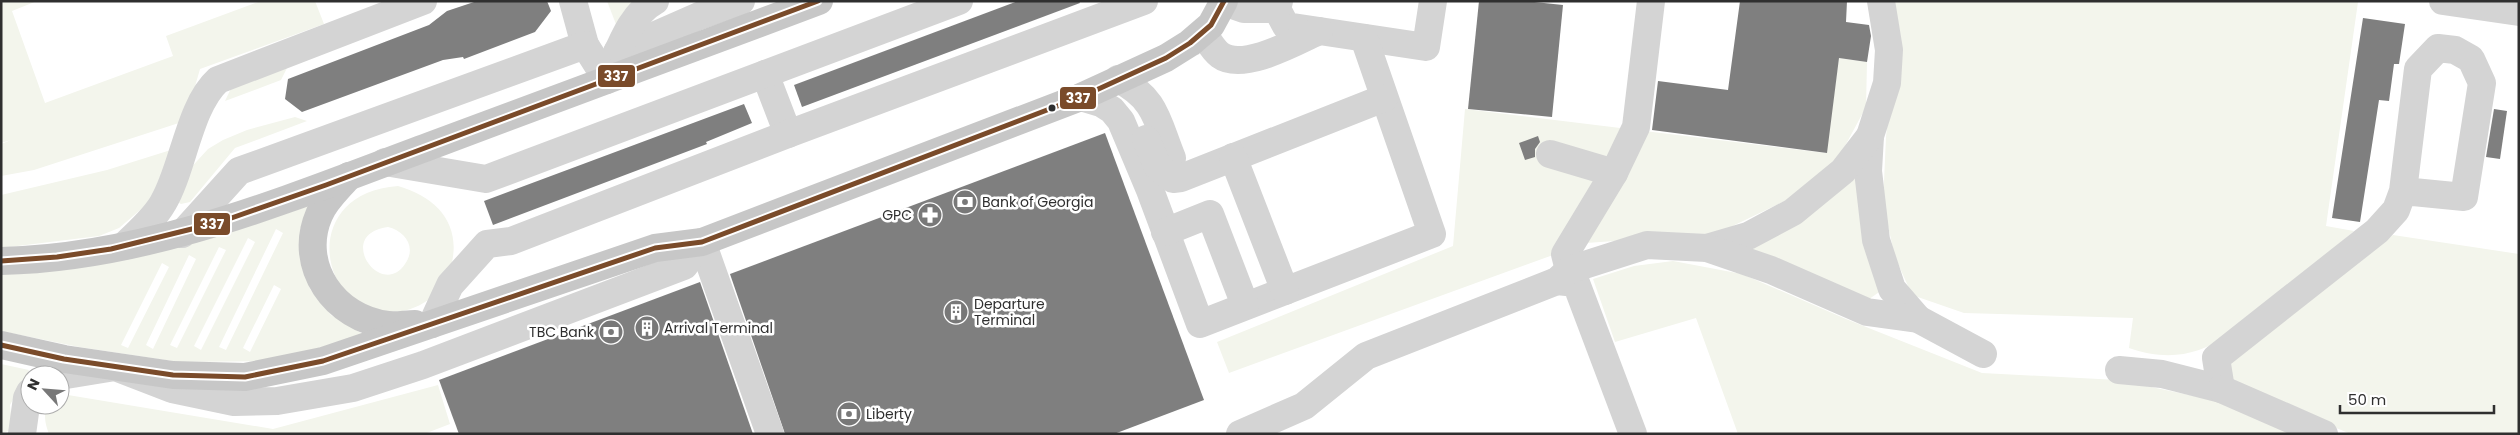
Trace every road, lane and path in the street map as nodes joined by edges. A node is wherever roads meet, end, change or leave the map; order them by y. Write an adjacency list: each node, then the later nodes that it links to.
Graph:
1 (423, 1): 34 (street)
2 (573, 1): 17 (street)
3 (655, 1): 18 (street)
4 (742, 1): 18 (street)
5 (819, 1): 20 (main road)
6 (959, 1): 19 (street)
7 (1434, 1): 16 (street)
8 (1651, 1): 28 (street)
9 (1882, 1): 24 (street)
10 (2443, 1): 13 (street)
11 (1141, 2): 23 (street)
12 (1281, 12): 14 (street); 14 (street); 15 (street)
13 (2519, 12)
14 (1215, 15): 15 (street); 21 (main road)
15 (1319, 31): 16 (street)
16 (1364, 38): 22 (street)
17 (585, 45): 20 (street); 32 (street)
18 (617, 52): 20 (street)
19 (765, 74): 23 (street); 27 (street)
20 (606, 80): 27 (main road)
21 (1100, 88): 26 (street); 31 (street); 33 (main road)
22 (1384, 98): 26 (street); 38 (street)
23 (788, 134): 41 (street)
24 (1870, 136): 35 (street); 40 (street)
25 (1550, 154): 28 (street)
26 (1233, 157): 38 (street)
27 (385, 162): 29 (main road)
28 (1614, 173): 37 (street)
29 (349, 176): 32 (main road); 41 (main road)
30 (2403, 190): 30 (street); 44 (street)
31 (1165, 232): 39 (street); 39 (street)
32 (182, 234): 34 (main road)
33 (702, 242): 41 (main road); 45 (street); 52 (street)
34 (124, 246): 36 (main road)
35 (1708, 248): 37 (street); 40 (street)
36 (1, 261)
37 (1563, 275): 53 (street); 54 (street)
38 (1284, 291): 39 (street)
39 (1245, 306)
40 (1918, 319): 43 (street)
41 (432, 324): 45 (main road)
42 (1, 345): 45 (main road)
43 (1983, 354)
44 (2216, 358): 48 (street); 49 (street)
45 (115, 367): 47 (street)
46 (2119, 370): 48 (street)
47 (70, 374)
48 (2162, 374): 49 (street)
49 (2221, 389): 55 (street)
50 (28, 415): 51 (street)
51 (38, 434)
52 (770, 434)
53 (1240, 434)
54 (1633, 434)
55 (2324, 434)

